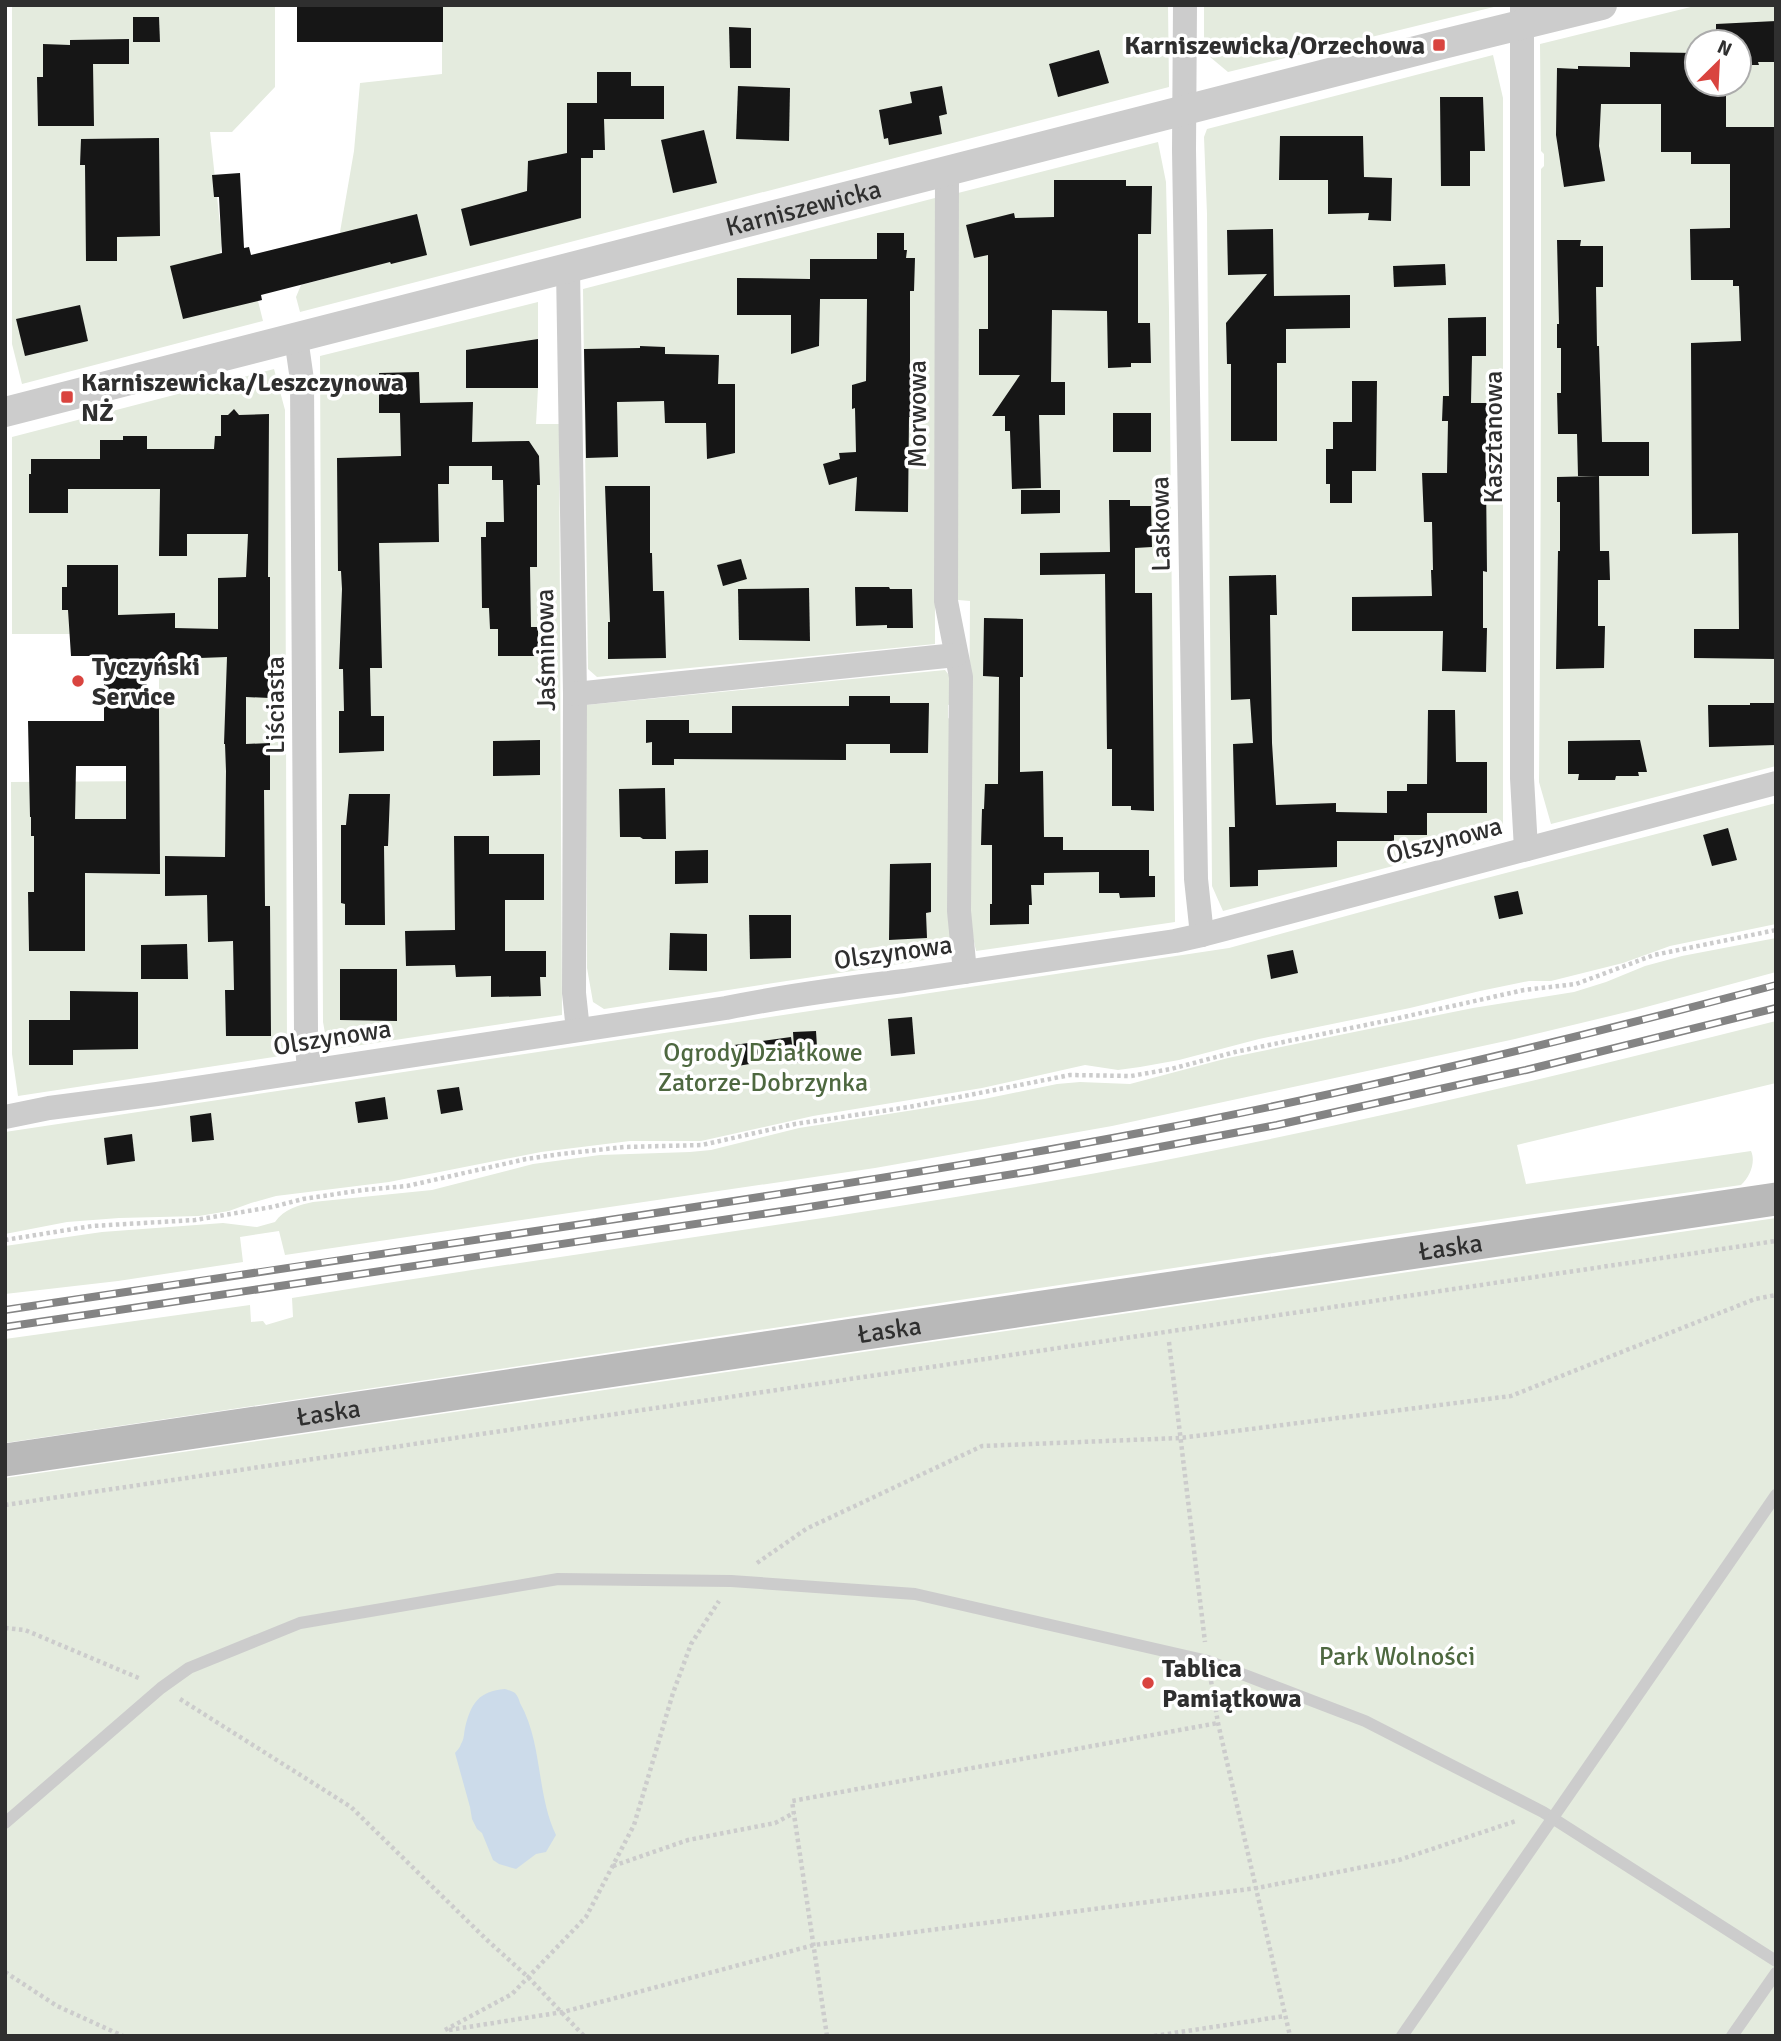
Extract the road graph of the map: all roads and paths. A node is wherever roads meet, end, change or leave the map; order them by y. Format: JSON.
{"nodes":[{"id":1,"x":1185,"y":5,"type":"edge"},
{"id":2,"x":1602,"y":5,"type":"edge"},
{"id":3,"x":1522,"y":15,"type":"edge"},
{"id":4,"x":1184,"y":111,"type":"junction"},
{"id":5,"x":947,"y":172,"type":"junction"},
{"id":6,"x":568,"y":269,"type":"junction"},
{"id":7,"x":296,"y":338,"type":"junction"},
{"id":8,"x":5,"y":412,"type":"edge"},
{"id":9,"x":956,"y":655,"type":"junction"},
{"id":10,"x":575,"y":694,"type":"junction"},
{"id":11,"x":1776,"y":783,"type":"edge"},
{"id":12,"x":1526,"y":849,"type":"junction"},
{"id":13,"x":1776,"y":930,"type":"edge"},
{"id":14,"x":1202,"y":935,"type":"junction"},
{"id":15,"x":965,"y":972,"type":"junction"},
{"id":16,"x":578,"y":1030,"type":"junction"},
{"id":17,"x":309,"y":1071,"type":"junction"},
{"id":18,"x":5,"y":1116,"type":"edge"},
{"id":19,"x":1776,"y":1199,"type":"edge"},
{"id":20,"x":5,"y":1240,"type":"edge"},
{"id":21,"x":1776,"y":1241,"type":"edge"},
{"id":22,"x":1776,"y":1294,"type":"edge"},
{"id":23,"x":1169,"y":1342,"type":"dead end"},
{"id":24,"x":1180,"y":1438,"type":"junction"},
{"id":25,"x":5,"y":1460,"type":"edge"},
{"id":26,"x":1776,"y":1495,"type":"edge"},
{"id":27,"x":5,"y":1505,"type":"edge"},
{"id":28,"x":731,"y":1581,"type":"junction"},
{"id":29,"x":5,"y":1628,"type":"edge"},
{"id":30,"x":1208,"y":1661,"type":"junction"},
{"id":31,"x":161,"y":1688,"type":"junction"},
{"id":32,"x":1218,"y":1723,"type":"junction"},
{"id":33,"x":794,"y":1813,"type":"junction"},
{"id":34,"x":1548,"y":1815,"type":"junction"},
{"id":35,"x":5,"y":1823,"type":"edge"},
{"id":36,"x":612,"y":1866,"type":"junction"},
{"id":37,"x":1257,"y":1888,"type":"junction"},
{"id":38,"x":814,"y":1945,"type":"junction"},
{"id":39,"x":1776,"y":1961,"type":"edge"},
{"id":40,"x":5,"y":1972,"type":"edge"},
{"id":41,"x":1776,"y":1973,"type":"edge"},
{"id":42,"x":528,"y":1977,"type":"junction"},
{"id":43,"x":563,"y":2012,"type":"junction"},
{"id":44,"x":1285,"y":2016,"type":"junction"},
{"id":45,"x":122,"y":2036,"type":"edge"},
{"id":46,"x":584,"y":2036,"type":"edge"},
{"id":47,"x":827,"y":2036,"type":"edge"},
{"id":48,"x":1154,"y":2036,"type":"edge"},
{"id":49,"x":1290,"y":2036,"type":"edge"},
{"id":50,"x":1402,"y":2036,"type":"edge"},
{"id":51,"x":1732,"y":2036,"type":"edge"}],
"edges":[{"from":1,"to":4,"type":"street","name":"Laskowa"},
{"from":2,"to":3,"type":"street","name":"Karniszewicka"},
{"from":3,"to":4,"type":"street","name":"Karniszewicka"},
{"from":3,"to":12,"type":"street","name":"Kasztanowa"},
{"from":4,"to":5,"type":"street","name":"Karniszewicka"},
{"from":4,"to":14,"type":"street","name":"Laskowa"},
{"from":5,"to":6,"type":"street","name":"Karniszewicka"},
{"from":5,"to":9,"type":"street","name":"Morwowa"},
{"from":6,"to":7,"type":"street","name":"Karniszewicka"},
{"from":6,"to":10,"type":"street","name":"Jaśminowa"},
{"from":7,"to":8,"type":"street","name":"Karniszewicka"},
{"from":7,"to":17,"type":"street","name":"Liściasta"},
{"from":9,"to":10,"type":"street"},
{"from":9,"to":15,"type":"street","name":"Morwowa"},
{"from":10,"to":16,"type":"street","name":"Jaśminowa"},
{"from":11,"to":12,"type":"street","name":"Olszynowa"},
{"from":12,"to":14,"type":"street","name":"Olszynowa"},
{"from":13,"to":20,"type":"path"},
{"from":14,"to":15,"type":"street","name":"Olszynowa"},
{"from":15,"to":16,"type":"street","name":"Olszynowa"},
{"from":16,"to":17,"type":"street","name":"Olszynowa"},
{"from":17,"to":18,"type":"street","name":"Olszynowa"},
{"from":19,"to":25,"type":"main road","name":"Łaska"},
{"from":21,"to":27,"type":"path"},
{"from":22,"to":24,"type":"path"},
{"from":23,"to":24,"type":"path"},
{"from":24,"to":28,"type":"path"},
{"from":24,"to":30,"type":"path"},
{"from":26,"to":34,"type":"lane"},
{"from":28,"to":30,"type":"lane"},
{"from":28,"to":31,"type":"lane"},
{"from":28,"to":36,"type":"path"},
{"from":29,"to":31,"type":"path"},
{"from":30,"to":32,"type":"path"},
{"from":30,"to":34,"type":"lane"},
{"from":31,"to":35,"type":"lane"},
{"from":31,"to":42,"type":"path"},
{"from":32,"to":33,"type":"path"},
{"from":32,"to":37,"type":"path"},
{"from":33,"to":36,"type":"path"},
{"from":33,"to":38,"type":"path"},
{"from":34,"to":37,"type":"path"},
{"from":34,"to":39,"type":"lane"},
{"from":34,"to":50,"type":"lane"},
{"from":36,"to":42,"type":"path"},
{"from":37,"to":38,"type":"path"},
{"from":37,"to":44,"type":"path"},
{"from":38,"to":43,"type":"path"},
{"from":38,"to":47,"type":"path"},
{"from":40,"to":45,"type":"path"},
{"from":41,"to":51,"type":"lane"},
{"from":42,"to":43,"type":"path"},
{"from":42,"to":43,"type":"path"},
{"from":43,"to":46,"type":"path"},
{"from":44,"to":48,"type":"path"},
{"from":44,"to":49,"type":"path"}]}
